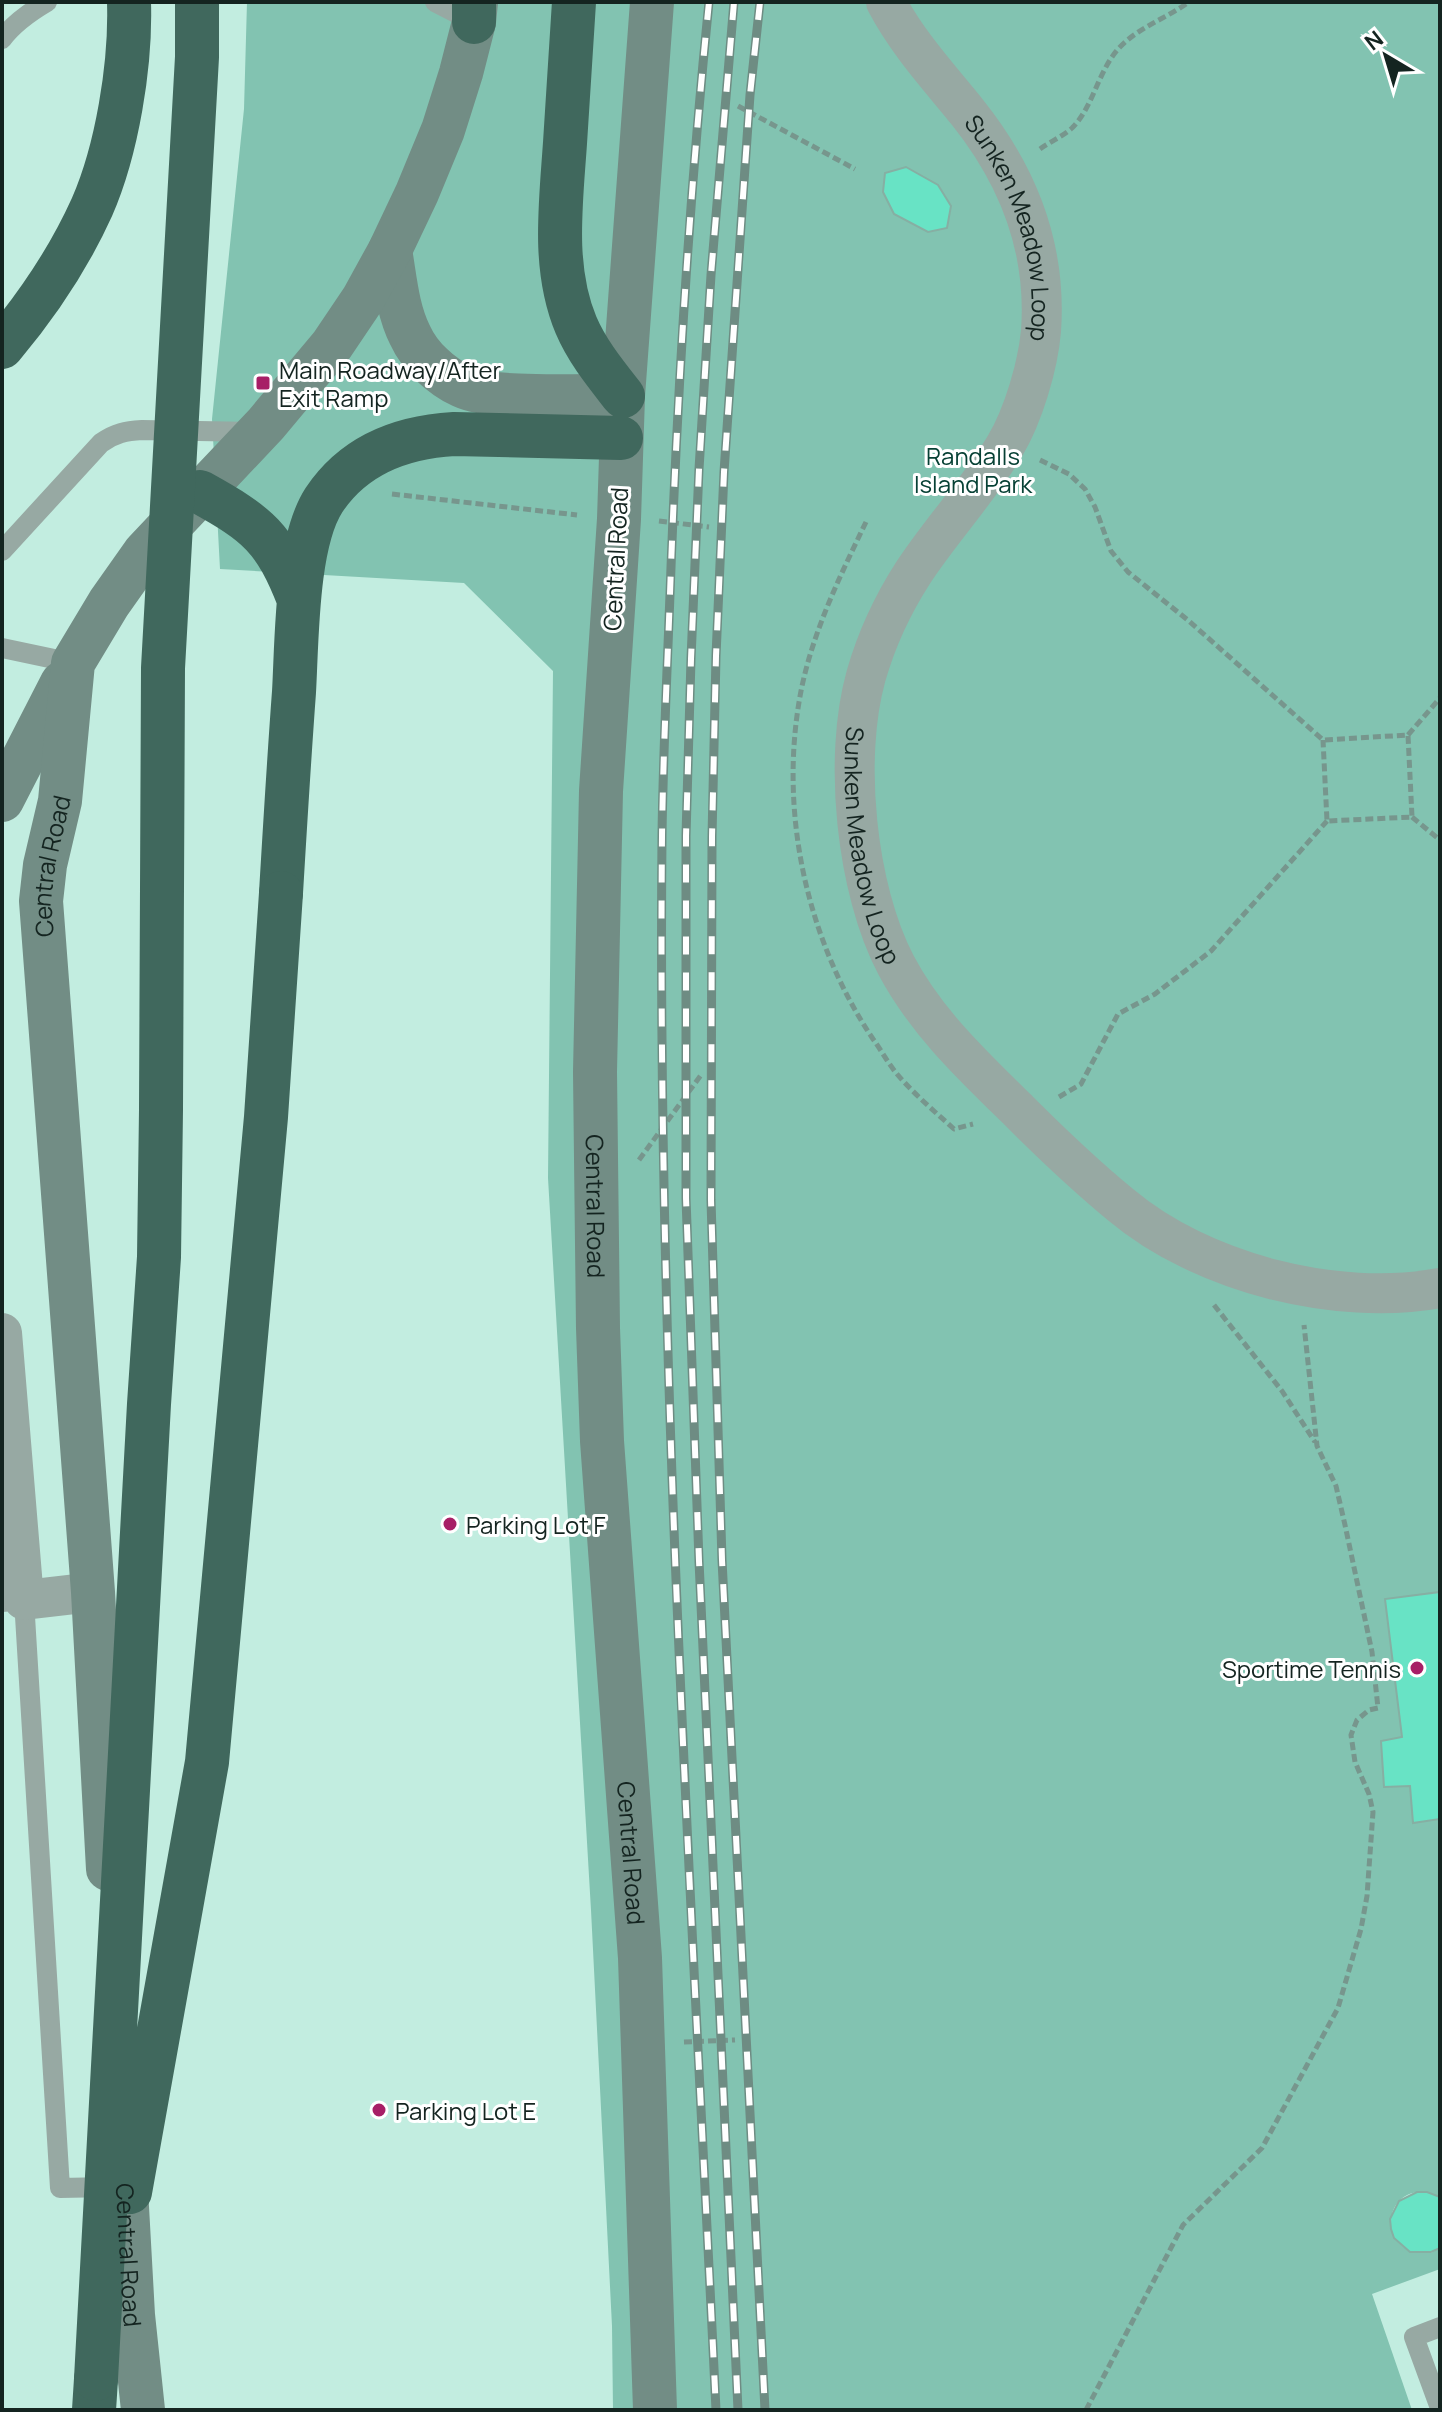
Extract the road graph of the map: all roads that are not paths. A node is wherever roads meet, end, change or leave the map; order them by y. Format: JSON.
{"nodes":[{"id":1,"x":47,"y":2,"type":"edge"},
{"id":2,"x":129,"y":2,"type":"edge"},
{"id":3,"x":197,"y":2,"type":"edge"},
{"id":4,"x":435,"y":2,"type":"edge"},
{"id":5,"x":574,"y":2,"type":"edge"},
{"id":6,"x":652,"y":2,"type":"edge"},
{"id":7,"x":886,"y":2,"type":"edge"},
{"id":8,"x":475,"y":9,"type":"edge"},
{"id":9,"x":2,"y":39,"type":"edge"},
{"id":10,"x":390,"y":250,"type":"junction"},
{"id":11,"x":2,"y":347,"type":"edge"},
{"id":12,"x":622,"y":417,"type":"junction"},
{"id":13,"x":259,"y":432,"type":"junction"},
{"id":14,"x":200,"y":492,"type":"junction"},
{"id":15,"x":2,"y":551,"type":"edge"},
{"id":16,"x":299,"y":600,"type":"junction"},
{"id":17,"x":2,"y":648,"type":"edge"},
{"id":18,"x":73,"y":663,"type":"junction"},
{"id":19,"x":2,"y":800,"type":"edge"},
{"id":20,"x":1440,"y":1288,"type":"edge"},
{"id":21,"x":2,"y":1333,"type":"edge"},
{"id":22,"x":93,"y":1592,"type":"junction"},
{"id":23,"x":13,"y":1601,"type":"edge"},
{"id":24,"x":126,"y":2187,"type":"junction"},
{"id":25,"x":1440,"y":2327,"type":"edge"},
{"id":26,"x":95,"y":2395,"type":"edge"},
{"id":27,"x":1440,"y":2408,"type":"edge"},
{"id":28,"x":143,"y":2410,"type":"edge"},
{"id":29,"x":655,"y":2410,"type":"edge"}],
"edges":[{"from":1,"to":9,"type":"lane"},
{"from":2,"to":11,"type":"highway"},
{"from":3,"to":26,"type":"highway","bridge":true},
{"from":4,"to":8,"type":"lane"},
{"from":5,"to":12,"type":"highway"},
{"from":6,"to":12,"type":"street","name":"Central Road"},
{"from":7,"to":20,"type":"street","name":"Sunken Meadow Loop"},
{"from":8,"to":10,"type":"street","name":"Central Road"},
{"from":10,"to":12,"type":"street"},
{"from":10,"to":13,"type":"street","name":"Central Road"},
{"from":12,"to":16,"type":"highway"},
{"from":12,"to":29,"type":"street","name":"Central Road"},
{"from":13,"to":14,"type":"street","name":"Central Road"},
{"from":13,"to":15,"type":"lane"},
{"from":14,"to":16,"type":"highway"},
{"from":14,"to":18,"type":"street","name":"Central Road"},
{"from":16,"to":26,"type":"highway","bridge":true},
{"from":17,"to":18,"type":"lane"},
{"from":18,"to":19,"type":"street","name":"Central Road"},
{"from":18,"to":22,"type":"street","name":"Central Road"},
{"from":21,"to":23,"type":"street"},
{"from":22,"to":23,"type":"street"},
{"from":22,"to":24,"type":"street","name":"Central Road"},
{"from":23,"to":24,"type":"lane"},
{"from":24,"to":28,"type":"street","name":"Central Road"},
{"from":25,"to":27,"type":"lane"}]}
